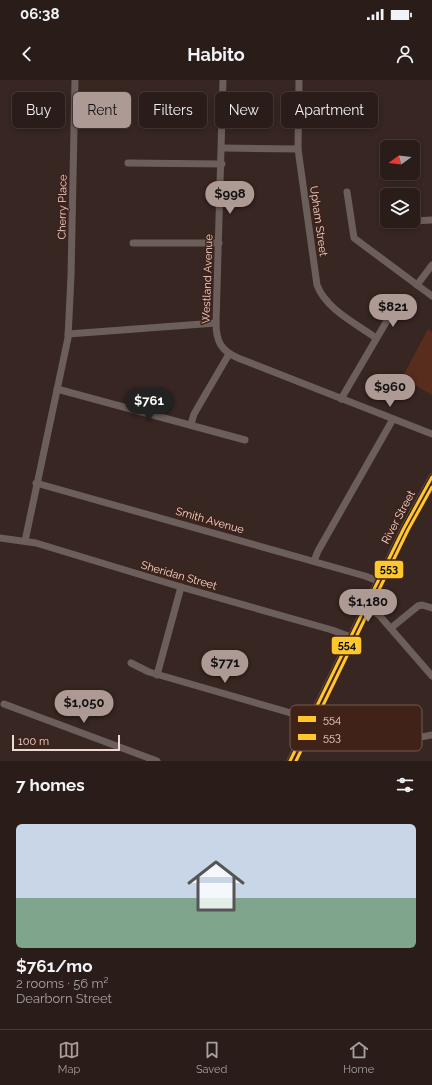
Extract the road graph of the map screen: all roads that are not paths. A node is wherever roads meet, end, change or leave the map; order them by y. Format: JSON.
{"nodes":[{"id":1,"x":75,"y":80,"type":"edge"},
{"id":2,"x":223,"y":80,"type":"edge"},
{"id":3,"x":299,"y":80,"type":"edge"},
{"id":4,"x":222,"y":148,"type":"junction"},
{"id":5,"x":298,"y":149,"type":"junction"},
{"id":6,"x":128,"y":163,"type":"dead end"},
{"id":7,"x":222,"y":164,"type":"junction"},
{"id":8,"x":347,"y":192,"type":"dead end"},
{"id":9,"x":432,"y":220,"type":"edge"},
{"id":10,"x":420,"y":221,"type":"edge"},
{"id":11,"x":133,"y":243,"type":"dead end"},
{"id":12,"x":219,"y":243,"type":"junction"},
{"id":13,"x":432,"y":265,"type":"edge"},
{"id":14,"x":417,"y":285,"type":"junction"},
{"id":15,"x":432,"y":296,"type":"edge"},
{"id":16,"x":395,"y":307,"type":"dead end"},
{"id":17,"x":216,"y":323,"type":"junction"},
{"id":18,"x":68,"y":334,"type":"junction"},
{"id":19,"x":376,"y":338,"type":"junction"},
{"id":20,"x":229,"y":354,"type":"junction"},
{"id":21,"x":57,"y":389,"type":"junction"},
{"id":22,"x":341,"y":399,"type":"junction"},
{"id":23,"x":393,"y":419,"type":"junction"},
{"id":24,"x":191,"y":424,"type":"junction"},
{"id":25,"x":432,"y":434,"type":"edge"},
{"id":26,"x":245,"y":440,"type":"dead end"},
{"id":27,"x":432,"y":477,"type":"edge"},
{"id":28,"x":36,"y":483,"type":"junction"},
{"id":29,"x":0,"y":538,"type":"edge"},
{"id":30,"x":25,"y":541,"type":"junction"},
{"id":31,"x":314,"y":561,"type":"junction"},
{"id":32,"x":378,"y":581,"type":"junction"},
{"id":33,"x":181,"y":587,"type":"junction"},
{"id":34,"x":366,"y":606,"type":"junction"},
{"id":35,"x":432,"y":608,"type":"edge"},
{"id":36,"x":391,"y":628,"type":"junction"},
{"id":37,"x":351,"y":637,"type":"junction"},
{"id":38,"x":131,"y":663,"type":"dead end"},
{"id":39,"x":157,"y":675,"type":"junction"},
{"id":40,"x":432,"y":676,"type":"edge"},
{"id":41,"x":4,"y":704,"type":"dead end"},
{"id":42,"x":318,"y":705,"type":"edge"},
{"id":43,"x":290,"y":713,"type":"edge"},
{"id":44,"x":432,"y":736,"type":"edge"},
{"id":45,"x":422,"y":737,"type":"edge"},
{"id":46,"x":295,"y":751,"type":"edge"},
{"id":47,"x":157,"y":761,"type":"edge"},
{"id":48,"x":290,"y":761,"type":"edge"}],
"edges":[{"from":1,"to":18,"type":"street","name":"Cherry Place"},
{"from":2,"to":4,"type":"street","name":"Westland Avenue"},
{"from":3,"to":5,"type":"street","name":"Upham Street"},
{"from":4,"to":5,"type":"street"},
{"from":4,"to":7,"type":"street","name":"Westland Avenue"},
{"from":5,"to":19,"type":"street","name":"Upham Street"},
{"from":6,"to":7,"type":"street"},
{"from":7,"to":12,"type":"street","name":"Westland Avenue"},
{"from":8,"to":14,"type":"street"},
{"from":9,"to":10,"type":"street"},
{"from":11,"to":12,"type":"street"},
{"from":12,"to":17,"type":"street","name":"Westland Avenue"},
{"from":13,"to":14,"type":"street"},
{"from":14,"to":15,"type":"street"},
{"from":16,"to":19,"type":"street"},
{"from":17,"to":18,"type":"street"},
{"from":17,"to":20,"type":"street","name":"Westland Avenue"},
{"from":18,"to":21,"type":"street","name":"Cherry Place"},
{"from":19,"to":22,"type":"street"},
{"from":20,"to":22,"type":"street"},
{"from":20,"to":24,"type":"street"},
{"from":21,"to":24,"type":"street"},
{"from":21,"to":28,"type":"street","name":"Cherry Place"},
{"from":22,"to":23,"type":"street"},
{"from":23,"to":25,"type":"street"},
{"from":23,"to":31,"type":"street"},
{"from":24,"to":26,"type":"street"},
{"from":27,"to":32,"type":"street","name":"River Street"},
{"from":28,"to":30,"type":"street","name":"Cherry Place"},
{"from":28,"to":31,"type":"street","name":"Smith Avenue"},
{"from":29,"to":30,"type":"street","name":"Sheridan Street"},
{"from":30,"to":33,"type":"street","name":"Sheridan Street"},
{"from":31,"to":32,"type":"street","name":"Smith Avenue"},
{"from":32,"to":34,"type":"street","name":"River Street"},
{"from":33,"to":37,"type":"street","name":"Sheridan Street"},
{"from":33,"to":39,"type":"street"},
{"from":34,"to":36,"type":"street"},
{"from":34,"to":37,"type":"street","name":"River Street"},
{"from":35,"to":36,"type":"street"},
{"from":36,"to":40,"type":"street"},
{"from":37,"to":42,"type":"street","name":"River Street"},
{"from":38,"to":39,"type":"street"},
{"from":39,"to":43,"type":"street"},
{"from":41,"to":47,"type":"street"},
{"from":44,"to":45,"type":"street"},
{"from":46,"to":48,"type":"street","name":"River Street"}]}
